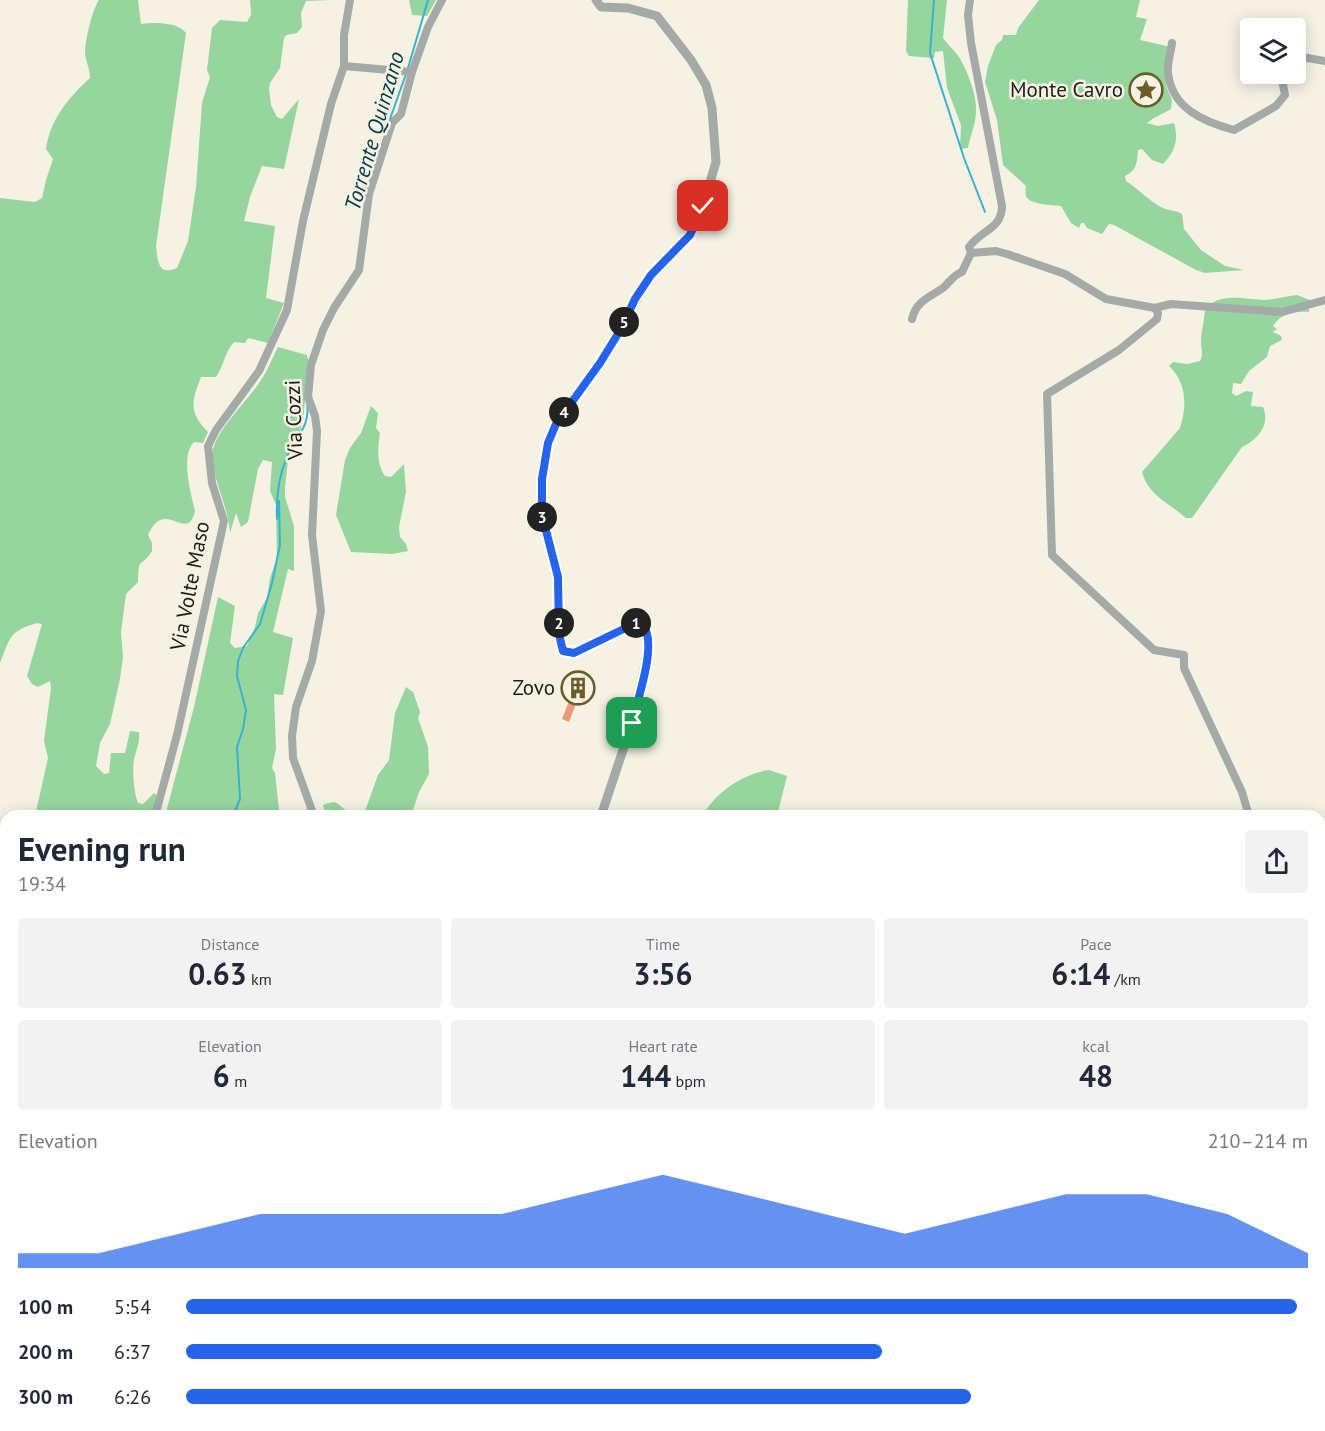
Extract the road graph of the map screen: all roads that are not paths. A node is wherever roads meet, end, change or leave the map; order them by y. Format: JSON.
{"nodes":[{"id":1,"x":350,"y":0,"type":"edge"},
{"id":2,"x":442,"y":0,"type":"edge"},
{"id":3,"x":596,"y":0,"type":"edge"},
{"id":4,"x":970,"y":0,"type":"edge"},
{"id":5,"x":1172,"y":43,"type":"dead end"},
{"id":6,"x":1306,"y":58,"type":"edge"},
{"id":7,"x":1325,"y":61,"type":"edge"},
{"id":8,"x":344,"y":66,"type":"junction"},
{"id":9,"x":412,"y":72,"type":"junction"},
{"id":10,"x":1283,"y":84,"type":"edge"},
{"id":11,"x":971,"y":253,"type":"junction"},
{"id":12,"x":1325,"y":300,"type":"edge"},
{"id":13,"x":1155,"y":308,"type":"junction"},
{"id":14,"x":912,"y":319,"type":"dead end"},
{"id":15,"x":157,"y":810,"type":"edge"},
{"id":16,"x":312,"y":810,"type":"edge"},
{"id":17,"x":603,"y":810,"type":"edge"},
{"id":18,"x":1247,"y":810,"type":"edge"}],
"edges":[{"from":1,"to":8,"type":"street"},
{"from":2,"to":9,"type":"street","name":"Via Cozzi"},
{"from":3,"to":17,"type":"street"},
{"from":4,"to":11,"type":"street"},
{"from":5,"to":10,"type":"street"},
{"from":6,"to":7,"type":"street"},
{"from":8,"to":9,"type":"street"},
{"from":8,"to":15,"type":"street","name":"Via Volte Maso"},
{"from":9,"to":16,"type":"street","name":"Via Cozzi"},
{"from":11,"to":13,"type":"street"},
{"from":11,"to":14,"type":"street"},
{"from":12,"to":13,"type":"street"},
{"from":13,"to":18,"type":"street"}]}
